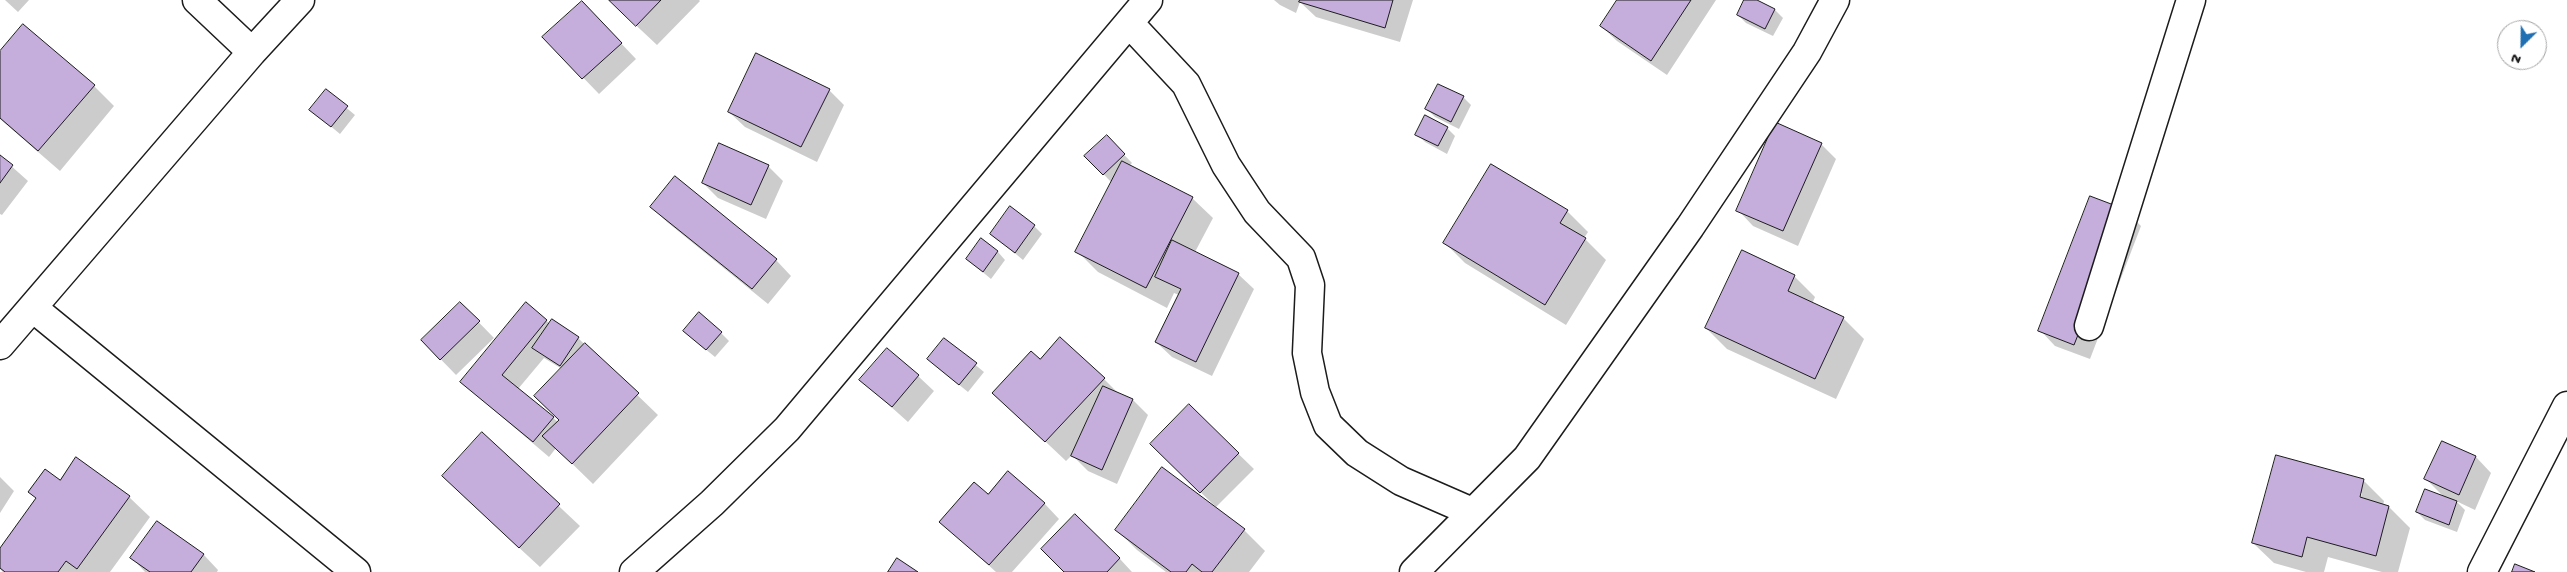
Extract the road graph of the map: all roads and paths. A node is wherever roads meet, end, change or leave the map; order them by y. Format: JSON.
{"nodes":[{"id":1,"x":197,"y":0,"type":"edge"},
{"id":2,"x":300,"y":0,"type":"edge"},
{"id":3,"x":1148,"y":0,"type":"edge"},
{"id":4,"x":1835,"y":0,"type":"edge"},
{"id":5,"x":2192,"y":0,"type":"edge"},
{"id":6,"x":1129,"y":23,"type":"junction"},
{"id":7,"x":252,"y":52,"type":"junction"},
{"id":8,"x":33,"y":308,"type":"junction"},
{"id":9,"x":2089,"y":326,"type":"dead end"},
{"id":10,"x":0,"y":345,"type":"edge"},
{"id":11,"x":2567,"y":406,"type":"edge"},
{"id":12,"x":1472,"y":512,"type":"junction"},
{"id":13,"x":356,"y":572,"type":"edge"},
{"id":14,"x":634,"y":572,"type":"edge"},
{"id":15,"x":1414,"y":572,"type":"edge"},
{"id":16,"x":2482,"y":572,"type":"edge"}],
"edges":[{"from":1,"to":7,"type":"street"},
{"from":2,"to":7,"type":"street"},
{"from":3,"to":6,"type":"street"},
{"from":4,"to":12,"type":"street"},
{"from":5,"to":9,"type":"street"},
{"from":6,"to":12,"type":"street"},
{"from":6,"to":14,"type":"street"},
{"from":7,"to":8,"type":"street"},
{"from":8,"to":10,"type":"street"},
{"from":8,"to":13,"type":"street"},
{"from":11,"to":16,"type":"street"},
{"from":12,"to":15,"type":"street"}]}
